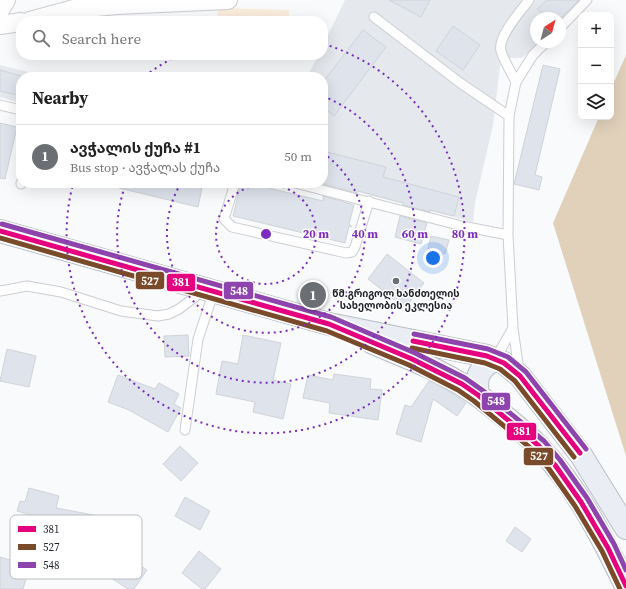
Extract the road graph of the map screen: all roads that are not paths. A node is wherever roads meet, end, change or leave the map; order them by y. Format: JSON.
{"nodes":[{"id":1,"x":6,"y":0,"type":"edge"},
{"id":2,"x":227,"y":0,"type":"edge"},
{"id":3,"x":529,"y":0,"type":"edge"},
{"id":4,"x":587,"y":0,"type":"edge"},
{"id":5,"x":74,"y":4,"type":"edge"},
{"id":6,"x":0,"y":10,"type":"edge"},
{"id":7,"x":43,"y":16,"type":"edge"},
{"id":8,"x":374,"y":17,"type":"dead end"},
{"id":9,"x":566,"y":22,"type":"edge"},
{"id":10,"x":16,"y":23,"type":"edge"},
{"id":11,"x":0,"y":25,"type":"edge"},
{"id":12,"x":540,"y":48,"type":"edge"},
{"id":13,"x":516,"y":82,"type":"junction"},
{"id":14,"x":0,"y":105,"type":"edge"},
{"id":15,"x":16,"y":109,"type":"edge"},
{"id":16,"x":509,"y":116,"type":"junction"},
{"id":17,"x":233,"y":188,"type":"edge"},
{"id":18,"x":316,"y":188,"type":"edge"},
{"id":19,"x":369,"y":201,"type":"junction"},
{"id":20,"x":0,"y":231,"type":"edge"},
{"id":21,"x":508,"y":235,"type":"junction"},
{"id":22,"x":208,"y":289,"type":"junction"},
{"id":23,"x":0,"y":291,"type":"edge"},
{"id":24,"x":329,"y":324,"type":"junction"},
{"id":25,"x":513,"y":328,"type":"junction"},
{"id":26,"x":495,"y":359,"type":"junction"},
{"id":27,"x":520,"y":376,"type":"junction"},
{"id":28,"x":478,"y":395,"type":"junction"},
{"id":29,"x":185,"y":430,"type":"dead end"},
{"id":30,"x":626,"y":528,"type":"edge"},
{"id":31,"x":626,"y":586,"type":"edge"}],
"edges":[{"from":1,"to":6,"type":"street"},
{"from":2,"to":5,"type":"street"},
{"from":3,"to":13,"type":"lane"},
{"from":4,"to":9,"type":"lane"},
{"from":5,"to":7,"type":"street"},
{"from":8,"to":16,"type":"lane"},
{"from":10,"to":11,"type":"street"},
{"from":12,"to":13,"type":"lane"},
{"from":13,"to":16,"type":"lane"},
{"from":14,"to":15,"type":"lane"},
{"from":16,"to":21,"type":"lane"},
{"from":17,"to":19,"type":"lane"},
{"from":18,"to":19,"type":"lane"},
{"from":19,"to":21,"type":"lane"},
{"from":20,"to":22,"type":"highway"},
{"from":21,"to":25,"type":"lane"},
{"from":22,"to":23,"type":"lane"},
{"from":22,"to":24,"type":"highway"},
{"from":22,"to":29,"type":"lane"},
{"from":24,"to":26,"type":"highway"},
{"from":24,"to":28,"type":"highway"},
{"from":25,"to":26,"type":"lane"},
{"from":25,"to":27,"type":"lane"},
{"from":26,"to":27,"type":"highway"},
{"from":26,"to":28,"type":"highway"},
{"from":27,"to":30,"type":"highway"},
{"from":28,"to":31,"type":"highway"}]}
